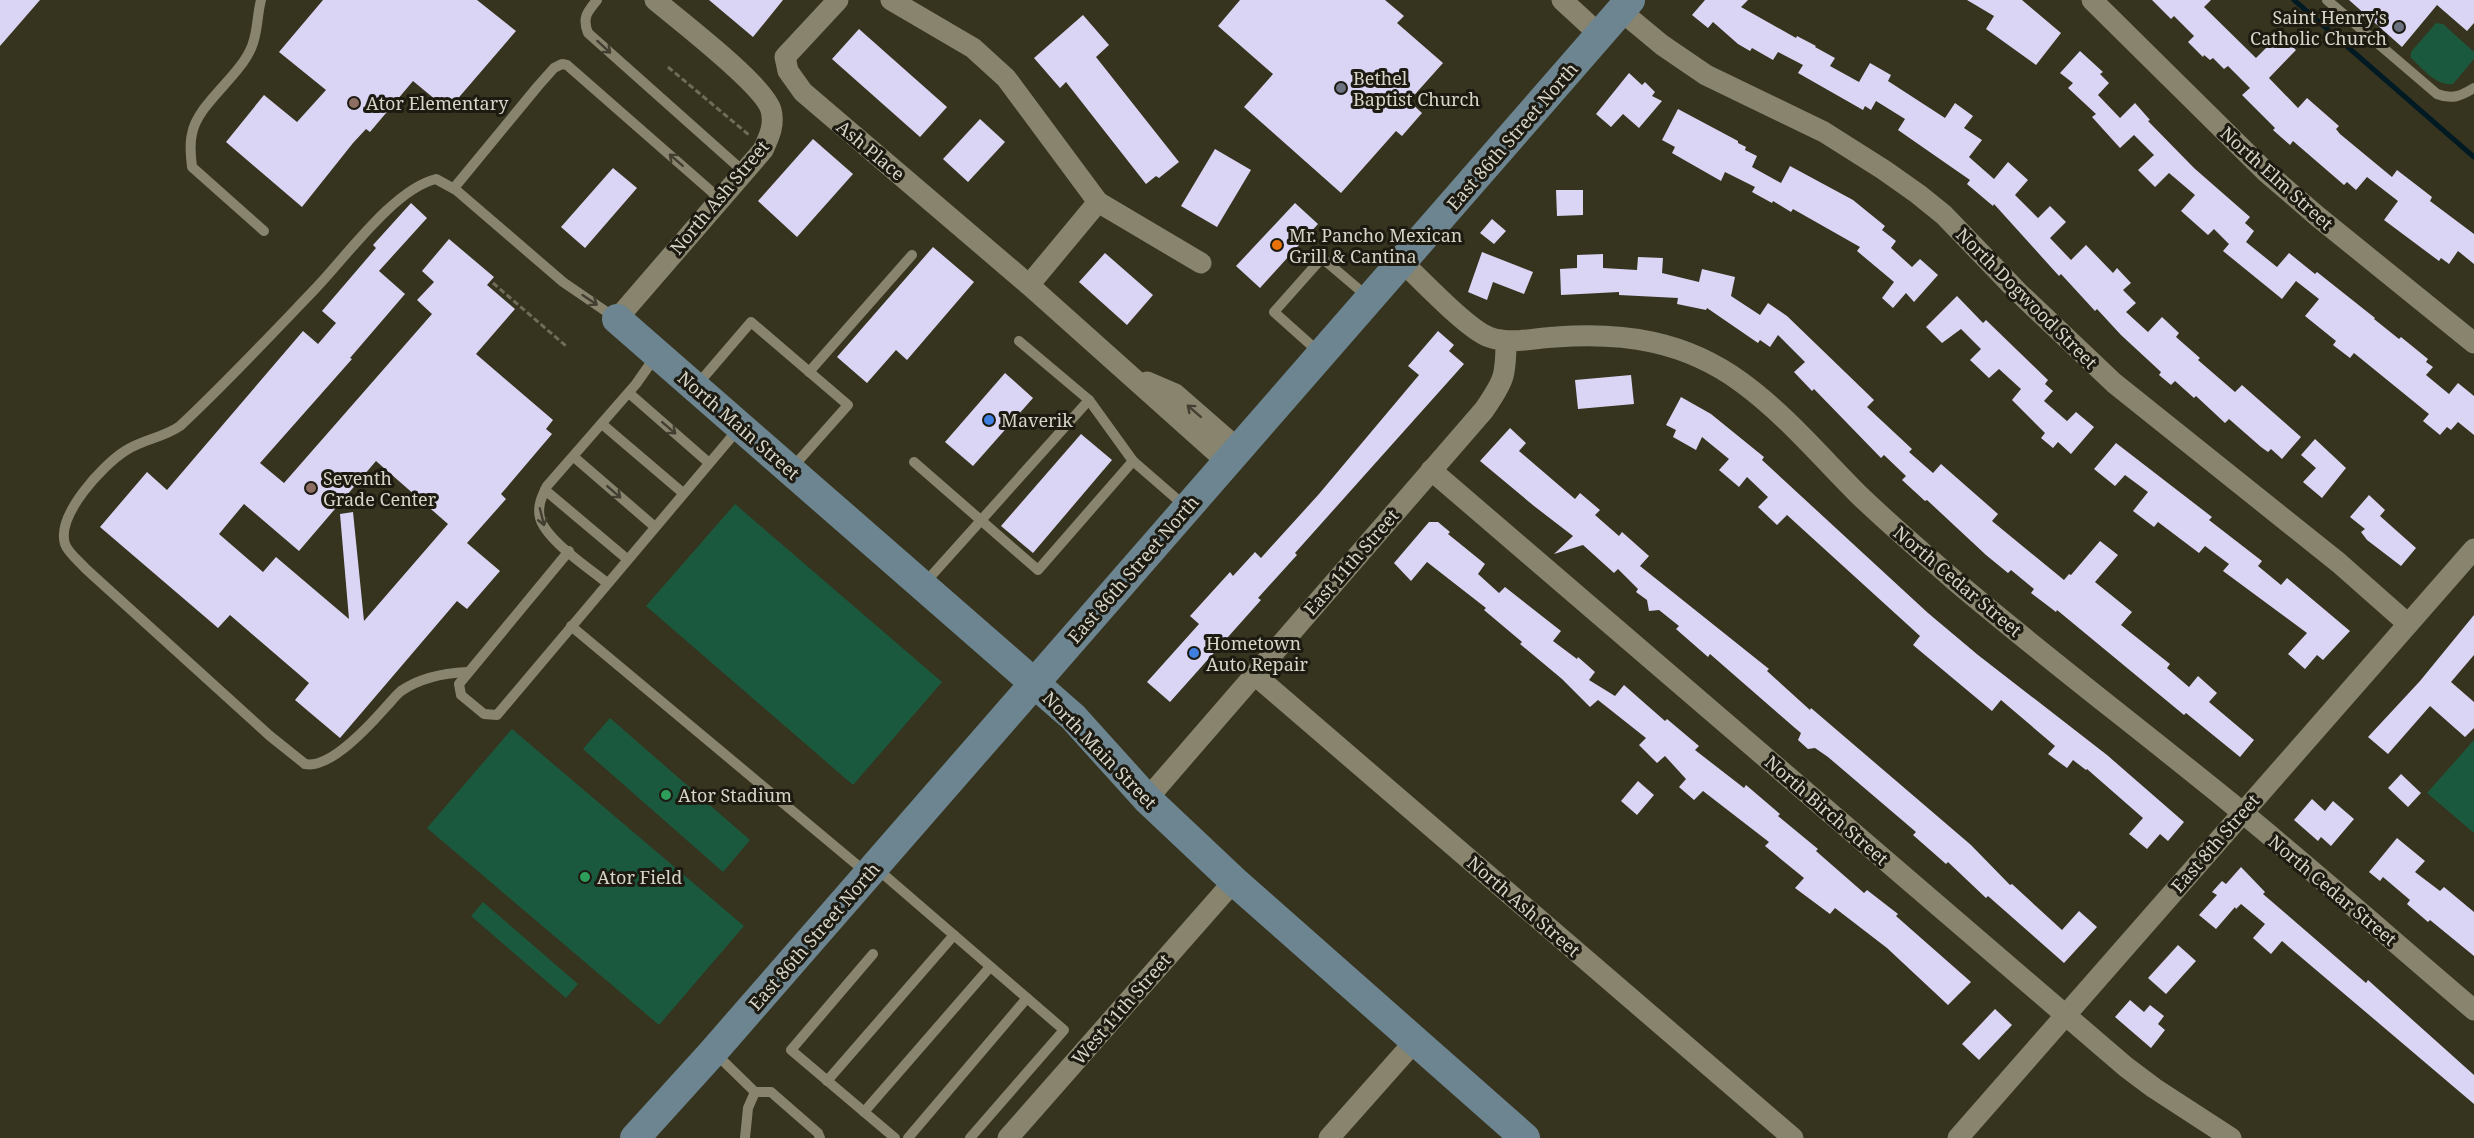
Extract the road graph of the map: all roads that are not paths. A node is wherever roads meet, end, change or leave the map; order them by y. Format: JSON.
{"nodes":[{"id":1,"x":261,"y":0,"type":"edge"},
{"id":2,"x":597,"y":0,"type":"edge"},
{"id":3,"x":655,"y":0,"type":"edge"},
{"id":4,"x":838,"y":0,"type":"edge"},
{"id":5,"x":891,"y":0,"type":"edge"},
{"id":6,"x":1562,"y":0,"type":"edge"},
{"id":7,"x":2092,"y":0,"type":"edge"},
{"id":8,"x":2327,"y":0,"type":"edge"},
{"id":9,"x":1626,"y":5,"type":"edge"},
{"id":10,"x":1600,"y":35,"type":"junction"},
{"id":11,"x":2474,"y":88,"type":"edge"},
{"id":12,"x":744,"y":172,"type":"junction"},
{"id":13,"x":454,"y":188,"type":"junction"},
{"id":14,"x":720,"y":199,"type":"junction"},
{"id":15,"x":1098,"y":202,"type":"junction"},
{"id":16,"x":264,"y":231,"type":"dead end"},
{"id":17,"x":912,"y":255,"type":"dead end"},
{"id":18,"x":1402,"y":262,"type":"junction"},
{"id":19,"x":1201,"y":263,"type":"dead end"},
{"id":20,"x":1029,"y":285,"type":"junction"},
{"id":21,"x":1370,"y":299,"type":"junction"},
{"id":22,"x":617,"y":319,"type":"junction"},
{"id":23,"x":1019,"y":341,"type":"dead end"},
{"id":24,"x":1506,"y":341,"type":"junction"},
{"id":25,"x":2474,"y":343,"type":"edge"},
{"id":26,"x":657,"y":354,"type":"junction"},
{"id":27,"x":1321,"y":354,"type":"junction"},
{"id":28,"x":809,"y":372,"type":"junction"},
{"id":29,"x":695,"y":387,"type":"junction"},
{"id":30,"x":628,"y":393,"type":"junction"},
{"id":31,"x":1089,"y":400,"type":"junction"},
{"id":32,"x":602,"y":424,"type":"junction"},
{"id":33,"x":740,"y":427,"type":"junction"},
{"id":34,"x":1233,"y":455,"type":"junction"},
{"id":35,"x":574,"y":457,"type":"junction"},
{"id":36,"x":1133,"y":461,"type":"junction"},
{"id":37,"x":914,"y":462,"type":"dead end"},
{"id":38,"x":709,"y":463,"type":"junction"},
{"id":39,"x":790,"y":470,"type":"junction"},
{"id":40,"x":1431,"y":470,"type":"junction"},
{"id":41,"x":545,"y":490,"type":"junction"},
{"id":42,"x":683,"y":493,"type":"junction"},
{"id":43,"x":1187,"y":508,"type":"junction"},
{"id":44,"x":981,"y":520,"type":"junction"},
{"id":45,"x":655,"y":527,"type":"junction"},
{"id":46,"x":2474,"y":549,"type":"edge"},
{"id":47,"x":569,"y":551,"type":"junction"},
{"id":48,"x":627,"y":559,"type":"junction"},
{"id":49,"x":607,"y":583,"type":"junction"},
{"id":50,"x":923,"y":585,"type":"junction"},
{"id":51,"x":2408,"y":624,"type":"junction"},
{"id":52,"x":571,"y":626,"type":"junction"},
{"id":53,"x":466,"y":672,"type":"junction"},
{"id":54,"x":1255,"y":675,"type":"junction"},
{"id":55,"x":1034,"y":683,"type":"junction"},
{"id":56,"x":1147,"y":799,"type":"junction"},
{"id":57,"x":2241,"y":812,"type":"junction"},
{"id":58,"x":871,"y":870,"type":"junction"},
{"id":59,"x":1234,"y":880,"type":"junction"},
{"id":60,"x":954,"y":935,"type":"junction"},
{"id":61,"x":873,"y":954,"type":"dead end"},
{"id":62,"x":990,"y":967,"type":"junction"},
{"id":63,"x":1027,"y":998,"type":"junction"},
{"id":64,"x":2474,"y":1010,"type":"edge"},
{"id":65,"x":2065,"y":1014,"type":"junction"},
{"id":66,"x":1415,"y":1041,"type":"junction"},
{"id":67,"x":713,"y":1052,"type":"junction"},
{"id":68,"x":828,"y":1081,"type":"junction"},
{"id":69,"x":755,"y":1092,"type":"junction"},
{"id":70,"x":864,"y":1112,"type":"junction"},
{"id":71,"x":635,"y":1138,"type":"edge"},
{"id":72,"x":745,"y":1138,"type":"edge"},
{"id":73,"x":820,"y":1138,"type":"edge"},
{"id":74,"x":895,"y":1138,"type":"edge"},
{"id":75,"x":908,"y":1138,"type":"edge"},
{"id":76,"x":970,"y":1138,"type":"edge"},
{"id":77,"x":1008,"y":1138,"type":"edge"},
{"id":78,"x":1329,"y":1138,"type":"edge"},
{"id":79,"x":1525,"y":1138,"type":"edge"},
{"id":80,"x":1793,"y":1138,"type":"edge"},
{"id":81,"x":1958,"y":1138,"type":"edge"},
{"id":82,"x":2231,"y":1138,"type":"edge"}],
"edges":[{"from":1,"to":16,"type":"lane"},
{"from":2,"to":12,"type":"lane","one_way":true},
{"from":3,"to":12,"type":"street","name":"North Ash Street"},
{"from":4,"to":20,"type":"street","name":"Ash Place"},
{"from":5,"to":15,"type":"street"},
{"from":6,"to":10,"type":"street"},
{"from":7,"to":25,"type":"street","name":"North Elm Street"},
{"from":8,"to":11,"type":"lane"},
{"from":9,"to":10,"type":"main road","name":"East 86th Street North"},
{"from":9,"to":51,"type":"street","name":"North Dogwood Street"},
{"from":10,"to":18,"type":"main road","name":"East 86th Street North"},
{"from":12,"to":14,"type":"street","name":"North Ash Street"},
{"from":14,"to":13,"type":"lane","one_way":true},
{"from":13,"to":22,"type":"lane","one_way":true},
{"from":13,"to":53,"type":"lane"},
{"from":14,"to":22,"type":"street","name":"North Ash Street"},
{"from":15,"to":19,"type":"street"},
{"from":15,"to":20,"type":"street"},
{"from":17,"to":28,"type":"lane"},
{"from":18,"to":21,"type":"main road","name":"East 86th Street North"},
{"from":18,"to":24,"type":"street","name":"North Cedar Street"},
{"from":20,"to":34,"type":"street","name":"Ash Place"},
{"from":21,"to":27,"type":"main road","name":"East 86th Street North"},
{"from":21,"to":27,"type":"lane"},
{"from":22,"to":26,"type":"main road","name":"North Main Street"},
{"from":23,"to":31,"type":"lane"},
{"from":24,"to":40,"type":"street","name":"East 11th Street"},
{"from":24,"to":57,"type":"street","name":"North Cedar Street"},
{"from":26,"to":29,"type":"main road","name":"North Main Street"},
{"from":26,"to":30,"type":"lane"},
{"from":27,"to":34,"type":"main road","name":"East 86th Street North"},
{"from":28,"to":29,"type":"lane"},
{"from":28,"to":39,"type":"lane"},
{"from":29,"to":33,"type":"main road","name":"North Main Street"},
{"from":30,"to":32,"type":"lane"},
{"from":30,"to":38,"type":"lane","one_way":true},
{"from":31,"to":36,"type":"lane"},
{"from":31,"to":44,"type":"lane"},
{"from":32,"to":35,"type":"lane"},
{"from":32,"to":42,"type":"lane"},
{"from":33,"to":38,"type":"lane"},
{"from":33,"to":39,"type":"main road","name":"North Main Street"},
{"from":34,"to":43,"type":"main road","name":"East 86th Street North"},
{"from":35,"to":41,"type":"lane"},
{"from":35,"to":45,"type":"lane","one_way":true},
{"from":36,"to":43,"type":"lane"},
{"from":36,"to":44,"type":"lane"},
{"from":37,"to":44,"type":"lane"},
{"from":38,"to":42,"type":"lane"},
{"from":39,"to":50,"type":"main road","name":"North Main Street"},
{"from":40,"to":54,"type":"street","name":"East 11th Street"},
{"from":40,"to":65,"type":"street","name":"North Birch Street"},
{"from":41,"to":47,"type":"lane","one_way":true},
{"from":41,"to":48,"type":"lane"},
{"from":42,"to":45,"type":"lane"},
{"from":43,"to":55,"type":"main road","name":"East 86th Street North"},
{"from":44,"to":50,"type":"lane"},
{"from":45,"to":48,"type":"lane"},
{"from":46,"to":51,"type":"street","name":"East 8th Street"},
{"from":47,"to":49,"type":"lane"},
{"from":47,"to":53,"type":"lane"},
{"from":48,"to":49,"type":"lane"},
{"from":49,"to":52,"type":"lane"},
{"from":50,"to":55,"type":"main road","name":"North Main Street"},
{"from":51,"to":57,"type":"street","name":"East 8th Street"},
{"from":52,"to":53,"type":"lane"},
{"from":52,"to":58,"type":"lane"},
{"from":54,"to":56,"type":"street","name":"East 11th Street"},
{"from":54,"to":80,"type":"street","name":"North Ash Street"},
{"from":55,"to":56,"type":"main road","name":"North Main Street"},
{"from":55,"to":58,"type":"main road","name":"East 86th Street North"},
{"from":56,"to":59,"type":"main road","name":"North Main Street"},
{"from":57,"to":64,"type":"street","name":"North Cedar Street"},
{"from":57,"to":65,"type":"street","name":"East 8th Street"},
{"from":58,"to":60,"type":"lane"},
{"from":58,"to":67,"type":"main road","name":"East 86th Street North"},
{"from":59,"to":66,"type":"main road","name":"North Main Street"},
{"from":59,"to":77,"type":"street","name":"West 11th Street"},
{"from":60,"to":62,"type":"lane"},
{"from":60,"to":68,"type":"lane"},
{"from":61,"to":68,"type":"lane"},
{"from":62,"to":63,"type":"lane"},
{"from":62,"to":70,"type":"lane"},
{"from":63,"to":75,"type":"lane"},
{"from":63,"to":76,"type":"lane"},
{"from":65,"to":81,"type":"street","name":"East 8th Street"},
{"from":65,"to":82,"type":"street","name":"North Birch Street"},
{"from":66,"to":78,"type":"street"},
{"from":66,"to":79,"type":"main road","name":"North Main Street"},
{"from":67,"to":69,"type":"lane"},
{"from":67,"to":71,"type":"main road","name":"East 86th Street North"},
{"from":68,"to":70,"type":"lane"},
{"from":69,"to":72,"type":"lane"},
{"from":69,"to":73,"type":"lane"},
{"from":70,"to":74,"type":"lane"}]}
